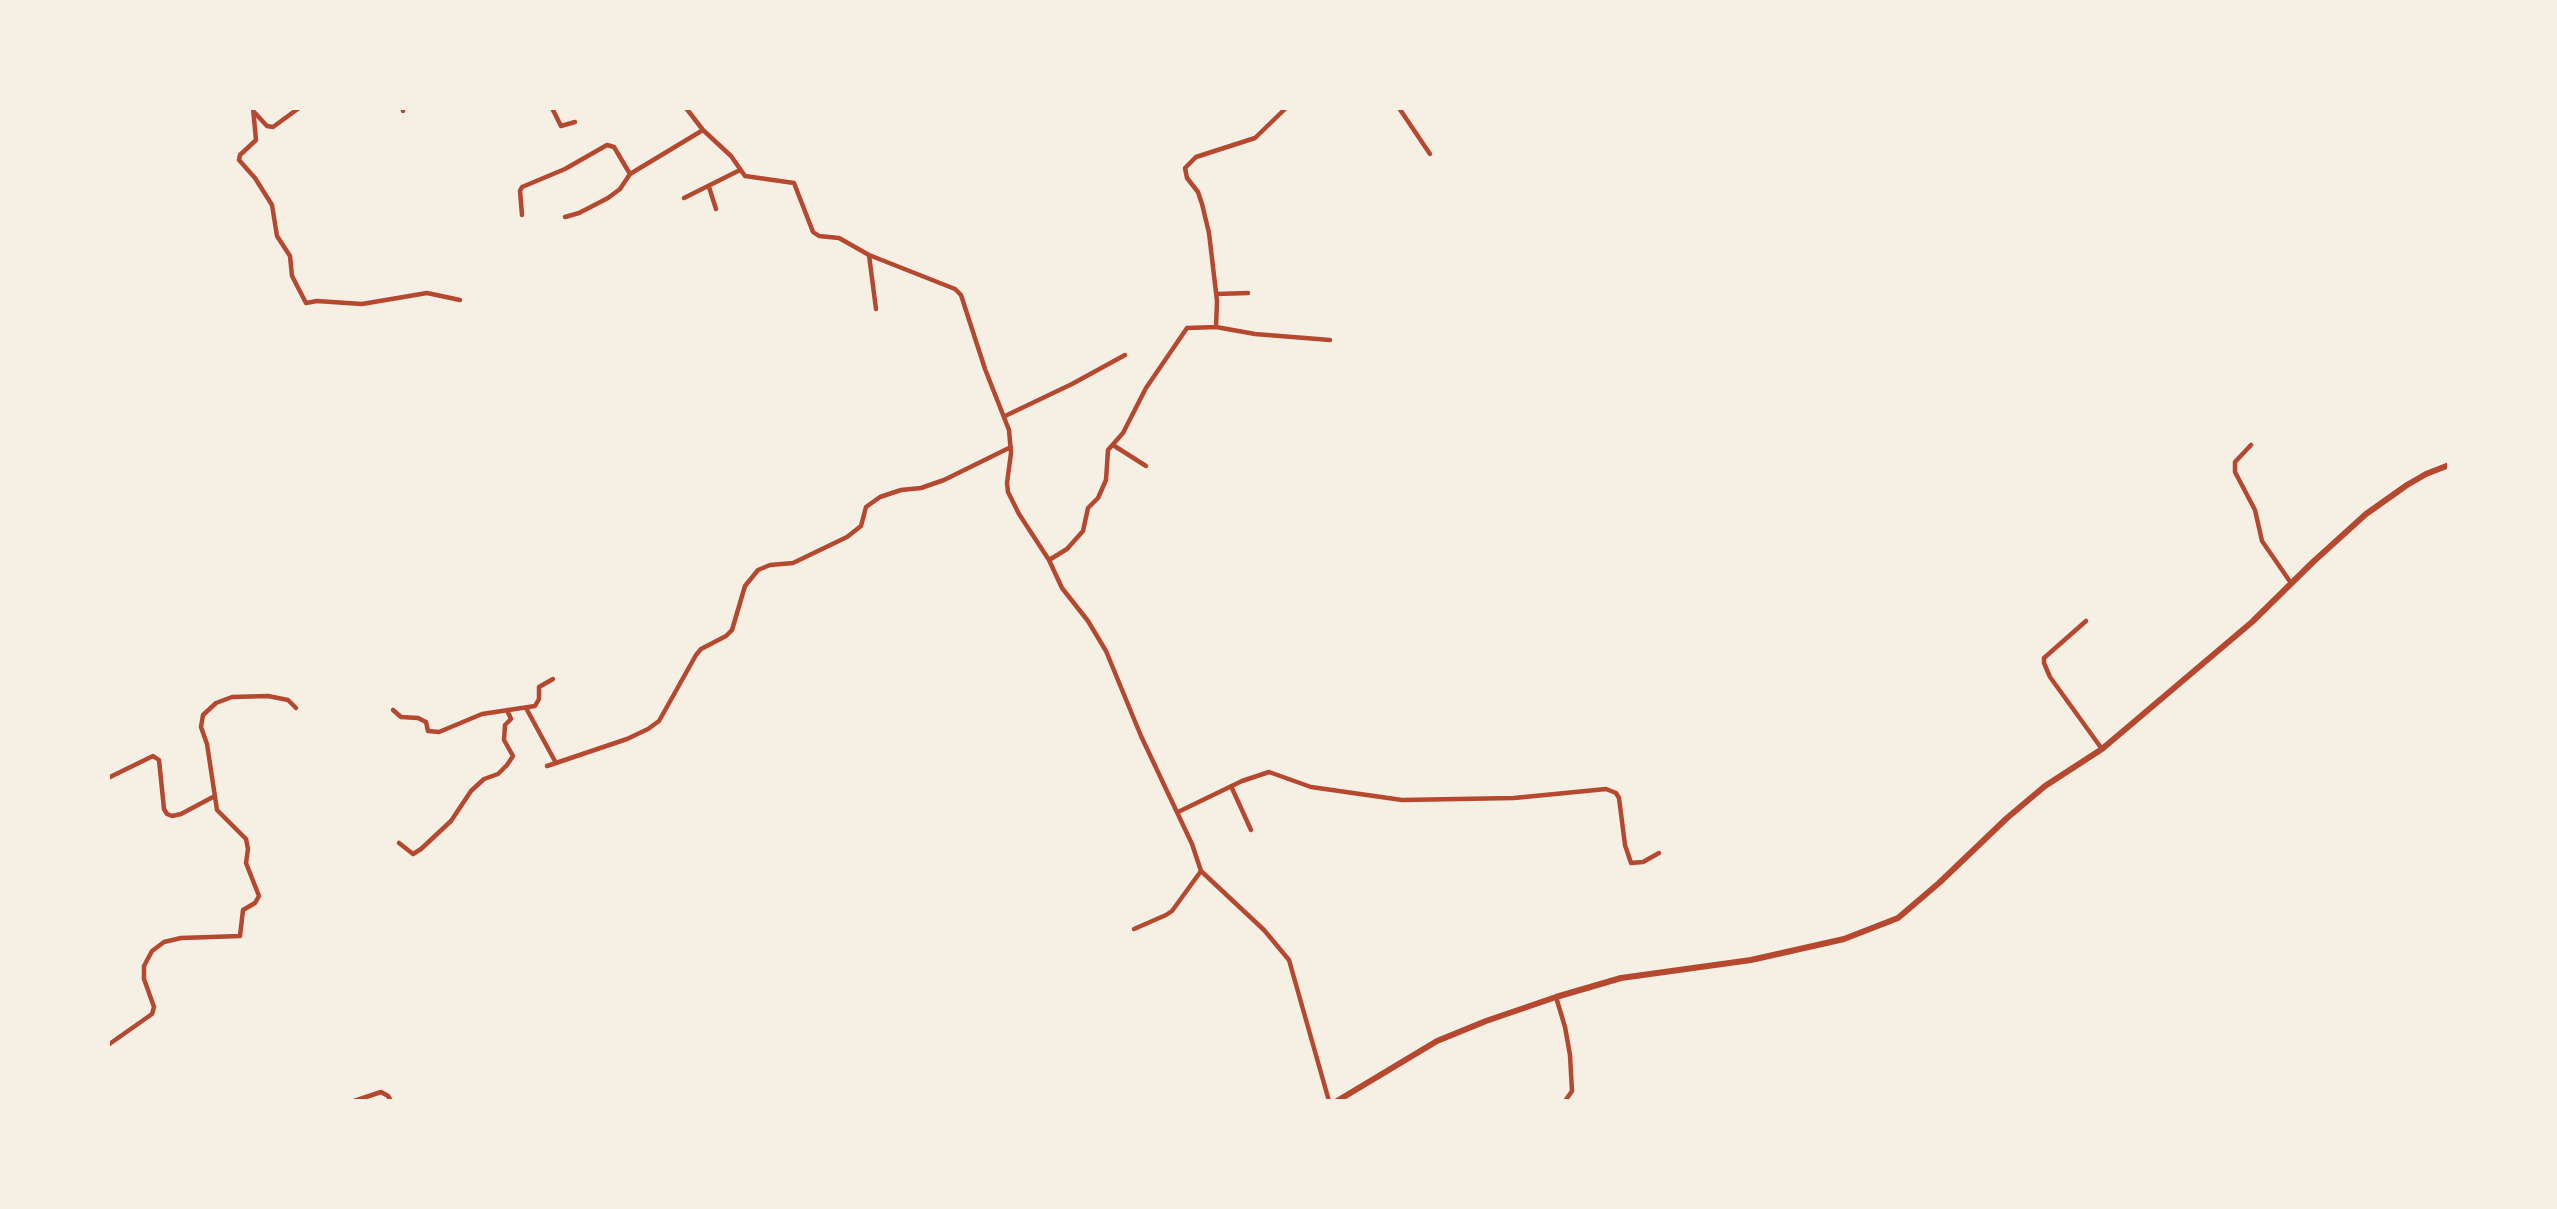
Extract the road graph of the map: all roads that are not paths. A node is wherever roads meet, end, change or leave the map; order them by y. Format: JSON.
{"nodes":[{"id":1,"x":299,"y":108,"type":"edge"},
{"id":2,"x":552,"y":108,"type":"edge"},
{"id":3,"x":686,"y":108,"type":"edge"},
{"id":4,"x":1286,"y":108,"type":"edge"},
{"id":5,"x":1398,"y":108,"type":"edge"},
{"id":6,"x":254,"y":111,"type":"edge"},
{"id":7,"x":575,"y":122,"type":"dead end"},
{"id":8,"x":703,"y":130,"type":"junction"},
{"id":9,"x":1430,"y":154,"type":"dead end"},
{"id":10,"x":740,"y":170,"type":"junction"},
{"id":11,"x":630,"y":174,"type":"junction"},
{"id":12,"x":709,"y":187,"type":"junction"},
{"id":13,"x":684,"y":198,"type":"dead end"},
{"id":14,"x":716,"y":209,"type":"dead end"},
{"id":15,"x":522,"y":215,"type":"dead end"},
{"id":16,"x":565,"y":216,"type":"dead end"},
{"id":17,"x":869,"y":255,"type":"junction"},
{"id":18,"x":1248,"y":292,"type":"dead end"},
{"id":19,"x":1216,"y":294,"type":"junction"},
{"id":20,"x":460,"y":300,"type":"dead end"},
{"id":21,"x":876,"y":309,"type":"dead end"},
{"id":22,"x":1216,"y":327,"type":"junction"},
{"id":23,"x":1330,"y":340,"type":"dead end"},
{"id":24,"x":1125,"y":355,"type":"dead end"},
{"id":25,"x":1005,"y":416,"type":"junction"},
{"id":26,"x":1113,"y":445,"type":"junction"},
{"id":27,"x":2251,"y":445,"type":"dead end"},
{"id":28,"x":1011,"y":447,"type":"junction"},
{"id":29,"x":2449,"y":465,"type":"edge"},
{"id":30,"x":1146,"y":466,"type":"dead end"},
{"id":31,"x":1049,"y":560,"type":"junction"},
{"id":32,"x":2291,"y":583,"type":"junction"},
{"id":33,"x":2086,"y":621,"type":"dead end"},
{"id":34,"x":553,"y":679,"type":"dead end"},
{"id":35,"x":296,"y":708,"type":"dead end"},
{"id":36,"x":526,"y":708,"type":"junction"},
{"id":37,"x":393,"y":710,"type":"dead end"},
{"id":38,"x":507,"y":710,"type":"junction"},
{"id":39,"x":2102,"y":749,"type":"junction"},
{"id":40,"x":556,"y":763,"type":"junction"},
{"id":41,"x":547,"y":765,"type":"dead end"},
{"id":42,"x":108,"y":778,"type":"edge"},
{"id":43,"x":1231,"y":786,"type":"junction"},
{"id":44,"x":213,"y":797,"type":"junction"},
{"id":45,"x":1178,"y":812,"type":"junction"},
{"id":46,"x":1251,"y":830,"type":"dead end"},
{"id":47,"x":399,"y":843,"type":"dead end"},
{"id":48,"x":1659,"y":853,"type":"dead end"},
{"id":49,"x":1201,"y":871,"type":"junction"},
{"id":50,"x":1134,"y":929,"type":"dead end"},
{"id":51,"x":1556,"y":997,"type":"junction"},
{"id":52,"x":108,"y":1045,"type":"edge"},
{"id":53,"x":354,"y":1101,"type":"edge"},
{"id":54,"x":391,"y":1101,"type":"edge"},
{"id":55,"x":1329,"y":1101,"type":"edge"},
{"id":56,"x":1337,"y":1101,"type":"edge"},
{"id":57,"x":1565,"y":1101,"type":"edge"}],
"edges":[{"from":1,"to":6,"type":"street"},
{"from":2,"to":7,"type":"street"},
{"from":3,"to":8,"type":"street"},
{"from":4,"to":19,"type":"street"},
{"from":5,"to":9,"type":"street"},
{"from":6,"to":20,"type":"street"},
{"from":8,"to":10,"type":"street"},
{"from":8,"to":11,"type":"street"},
{"from":10,"to":12,"type":"street"},
{"from":10,"to":17,"type":"street"},
{"from":11,"to":15,"type":"street"},
{"from":11,"to":16,"type":"street"},
{"from":12,"to":13,"type":"street"},
{"from":12,"to":14,"type":"street"},
{"from":17,"to":21,"type":"street"},
{"from":17,"to":25,"type":"street"},
{"from":18,"to":19,"type":"street"},
{"from":19,"to":22,"type":"street"},
{"from":22,"to":23,"type":"street"},
{"from":22,"to":26,"type":"street"},
{"from":24,"to":25,"type":"street"},
{"from":25,"to":28,"type":"street"},
{"from":26,"to":30,"type":"street"},
{"from":26,"to":31,"type":"street"},
{"from":27,"to":32,"type":"street"},
{"from":28,"to":31,"type":"street"},
{"from":28,"to":40,"type":"street"},
{"from":29,"to":32,"type":"street"},
{"from":31,"to":45,"type":"street"},
{"from":32,"to":39,"type":"street"},
{"from":33,"to":39,"type":"street"},
{"from":34,"to":36,"type":"street"},
{"from":35,"to":44,"type":"street"},
{"from":36,"to":38,"type":"street"},
{"from":36,"to":40,"type":"street"},
{"from":37,"to":38,"type":"street"},
{"from":38,"to":47,"type":"street"},
{"from":39,"to":51,"type":"street"},
{"from":40,"to":41,"type":"street"},
{"from":42,"to":44,"type":"street"},
{"from":43,"to":45,"type":"street"},
{"from":43,"to":46,"type":"street"},
{"from":43,"to":48,"type":"street"},
{"from":44,"to":52,"type":"street"},
{"from":45,"to":49,"type":"street"},
{"from":49,"to":50,"type":"street"},
{"from":49,"to":55,"type":"street"},
{"from":51,"to":56,"type":"street"},
{"from":51,"to":57,"type":"street"},
{"from":53,"to":54,"type":"street"}]}
